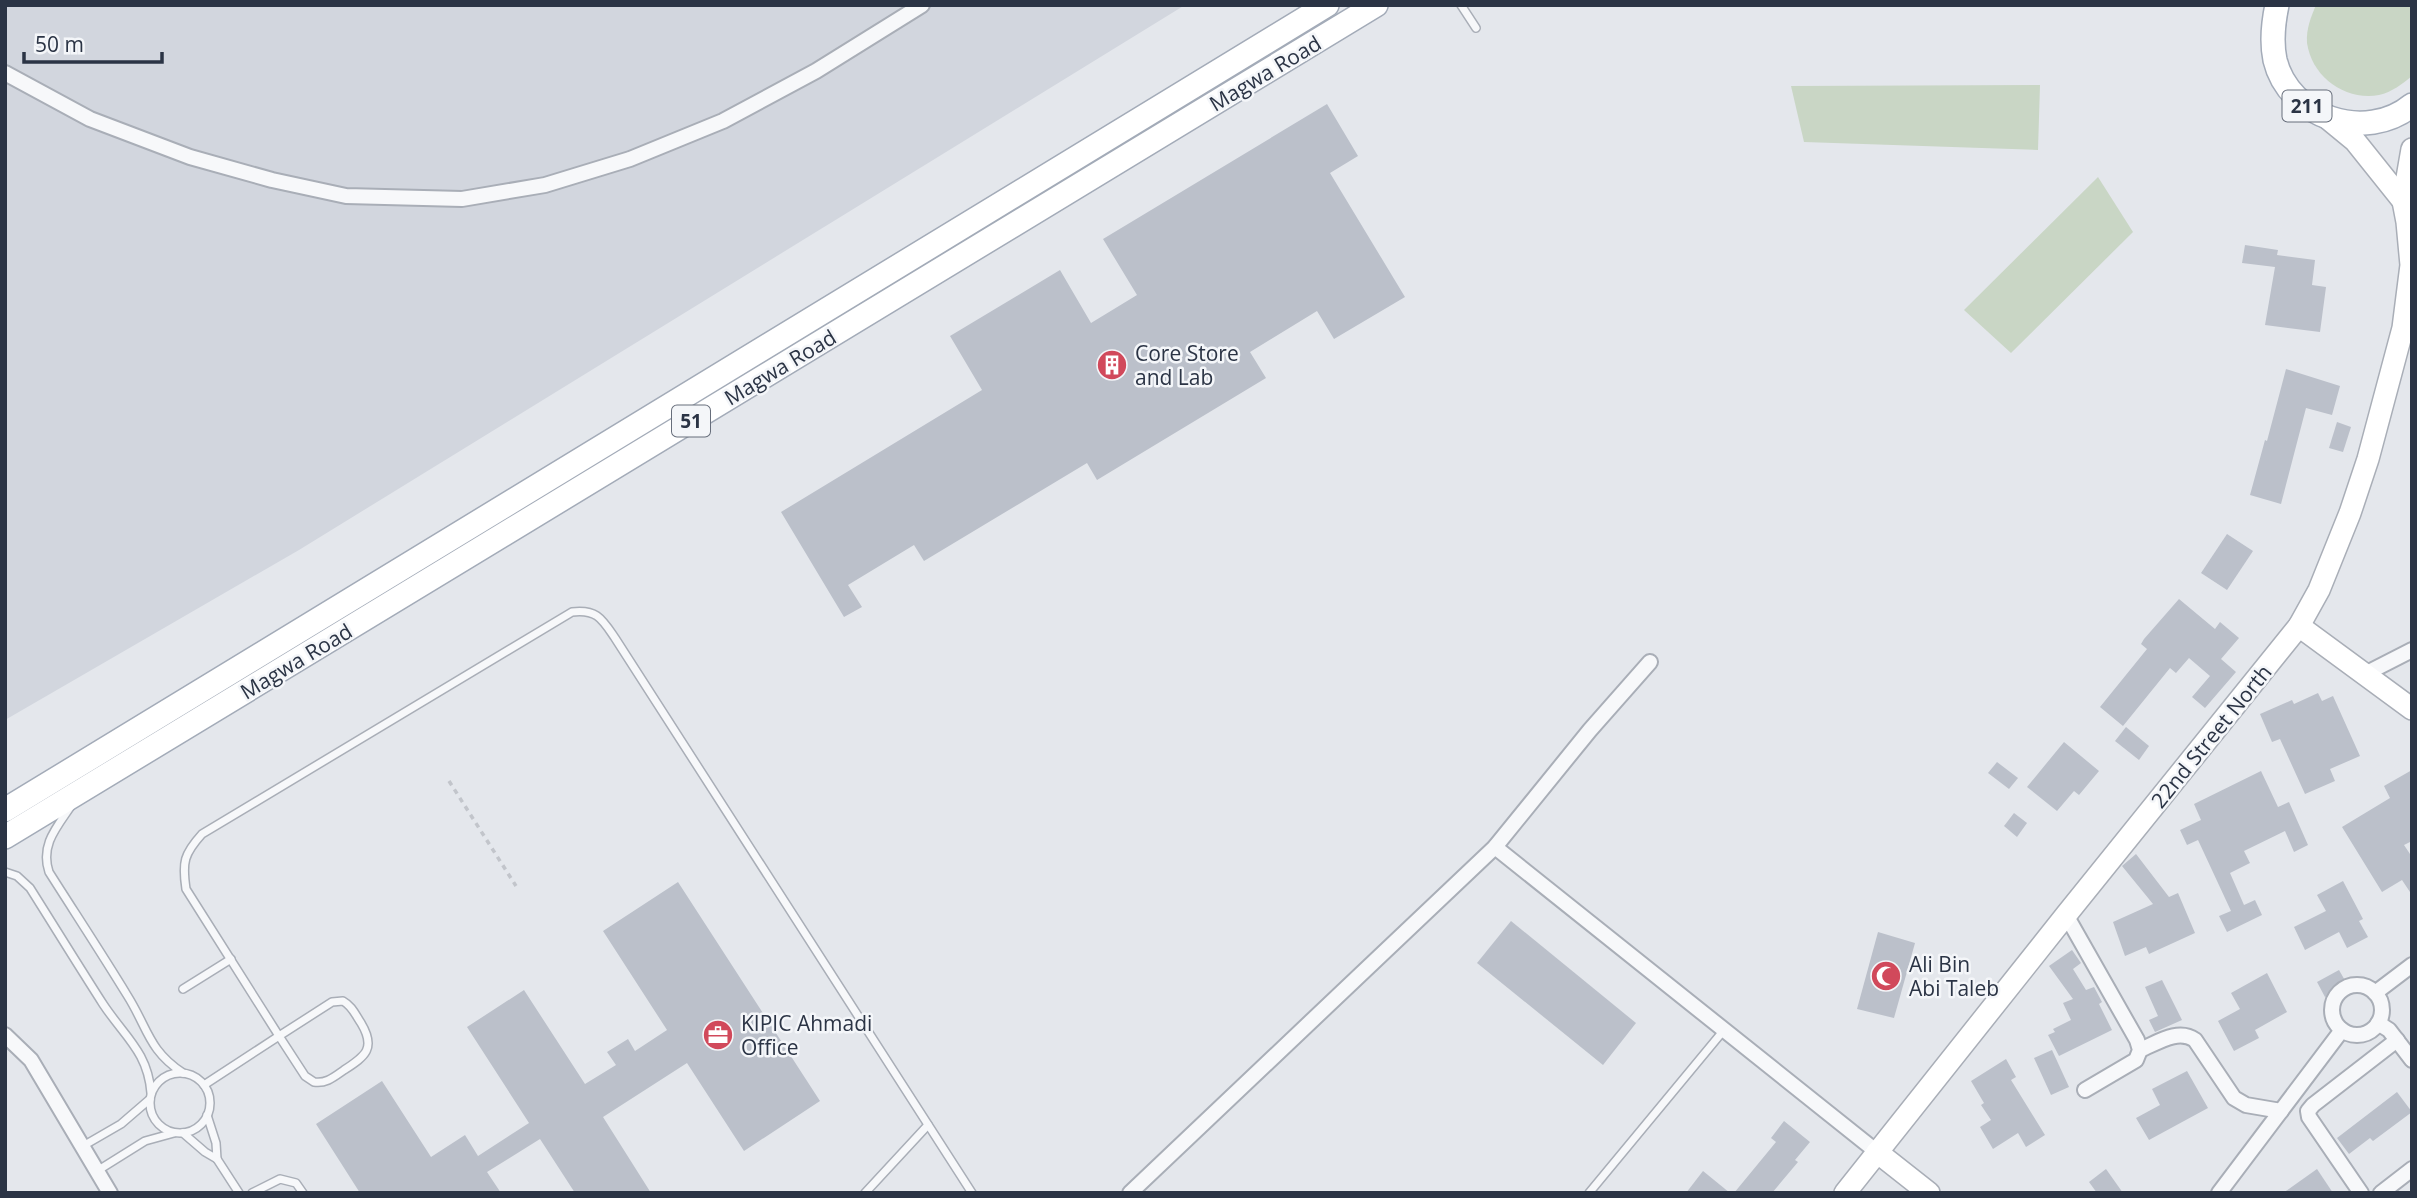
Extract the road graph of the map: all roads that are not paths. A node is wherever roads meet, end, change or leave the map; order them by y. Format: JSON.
{"nodes":[{"id":1,"x":922,"y":5,"type":"edge"},
{"id":2,"x":1327,"y":5,"type":"edge"},
{"id":3,"x":1376,"y":5,"type":"edge"},
{"id":4,"x":1461,"y":5,"type":"edge"},
{"id":5,"x":2276,"y":5,"type":"edge"},
{"id":6,"x":1476,"y":28,"type":"dead end"},
{"id":7,"x":5,"y":73,"type":"edge"},
{"id":8,"x":2412,"y":105,"type":"edge"},
{"id":9,"x":2327,"y":118,"type":"junction"},
{"id":10,"x":2412,"y":149,"type":"edge"},
{"id":11,"x":2403,"y":201,"type":"junction"},
{"id":12,"x":2407,"y":328,"type":"edge"},
{"id":13,"x":2300,"y":626,"type":"junction"},
{"id":14,"x":2412,"y":650,"type":"edge"},
{"id":15,"x":1650,"y":662,"type":"dead end"},
{"id":16,"x":2365,"y":674,"type":"junction"},
{"id":17,"x":2412,"y":709,"type":"edge"},
{"id":18,"x":82,"y":791,"type":"junction"},
{"id":19,"x":5,"y":810,"type":"edge"},
{"id":20,"x":5,"y":837,"type":"edge"},
{"id":21,"x":1495,"y":847,"type":"junction"},
{"id":22,"x":5,"y":872,"type":"edge"},
{"id":23,"x":2066,"y":915,"type":"junction"},
{"id":24,"x":231,"y":959,"type":"junction"},
{"id":25,"x":2412,"y":965,"type":"edge"},
{"id":26,"x":183,"y":989,"type":"dead end"},
{"id":27,"x":2375,"y":993,"type":"junction"},
{"id":28,"x":2378,"y":1023,"type":"junction"},
{"id":29,"x":1724,"y":1030,"type":"junction"},
{"id":30,"x":2342,"y":1030,"type":"junction"},
{"id":31,"x":5,"y":1035,"type":"edge"},
{"id":32,"x":279,"y":1036,"type":"junction"},
{"id":33,"x":2397,"y":1040,"type":"junction"},
{"id":34,"x":2140,"y":1050,"type":"junction"},
{"id":35,"x":2412,"y":1060,"type":"edge"},
{"id":36,"x":183,"y":1073,"type":"junction"},
{"id":37,"x":204,"y":1085,"type":"junction"},
{"id":38,"x":2085,"y":1090,"type":"dead end"},
{"id":39,"x":151,"y":1096,"type":"junction"},
{"id":40,"x":2281,"y":1111,"type":"junction"},
{"id":41,"x":207,"y":1115,"type":"junction"},
{"id":42,"x":928,"y":1125,"type":"junction"},
{"id":43,"x":179,"y":1133,"type":"junction"},
{"id":44,"x":83,"y":1146,"type":"junction"},
{"id":45,"x":1877,"y":1152,"type":"junction"},
{"id":46,"x":217,"y":1159,"type":"junction"},
{"id":47,"x":2412,"y":1169,"type":"edge"},
{"id":48,"x":97,"y":1171,"type":"junction"},
{"id":49,"x":110,"y":1193,"type":"edge"},
{"id":50,"x":239,"y":1193,"type":"edge"},
{"id":51,"x":253,"y":1193,"type":"edge"},
{"id":52,"x":303,"y":1193,"type":"edge"},
{"id":53,"x":865,"y":1193,"type":"edge"},
{"id":54,"x":971,"y":1193,"type":"edge"},
{"id":55,"x":1130,"y":1193,"type":"edge"},
{"id":56,"x":1589,"y":1193,"type":"edge"},
{"id":57,"x":1845,"y":1193,"type":"edge"},
{"id":58,"x":1929,"y":1193,"type":"edge"},
{"id":59,"x":2219,"y":1193,"type":"edge"},
{"id":60,"x":2361,"y":1193,"type":"edge"},
{"id":61,"x":2381,"y":1193,"type":"edge"}],
"edges":[{"from":1,"to":7,"type":"street"},
{"from":2,"to":19,"type":"main road","name":"Magwa Road","number":"51"},
{"from":3,"to":18,"type":"main road","name":"Magwa Road","number":"51"},
{"from":4,"to":6,"type":"lane"},
{"from":5,"to":9,"type":"main road","number":"211"},
{"from":8,"to":9,"type":"main road","number":"211"},
{"from":9,"to":11,"type":"street"},
{"from":10,"to":11,"type":"street","name":"22nd Street North"},
{"from":11,"to":12,"type":"street","name":"22nd Street North"},
{"from":12,"to":13,"type":"street","name":"22nd Street North"},
{"from":13,"to":16,"type":"street"},
{"from":13,"to":23,"type":"street","name":"22nd Street North"},
{"from":14,"to":16,"type":"street"},
{"from":15,"to":21,"type":"street"},
{"from":16,"to":17,"type":"street"},
{"from":18,"to":20,"type":"main road","name":"Magwa Road","number":"51"},
{"from":18,"to":36,"type":"lane"},
{"from":21,"to":29,"type":"street"},
{"from":21,"to":55,"type":"street"},
{"from":22,"to":39,"type":"lane"},
{"from":23,"to":34,"type":"street"},
{"from":23,"to":45,"type":"street","name":"22nd Street North"},
{"from":24,"to":26,"type":"lane"},
{"from":24,"to":32,"type":"lane"},
{"from":24,"to":42,"type":"lane"},
{"from":25,"to":27,"type":"street"},
{"from":27,"to":28,"type":"street"},
{"from":27,"to":30,"type":"street"},
{"from":28,"to":30,"type":"street"},
{"from":28,"to":33,"type":"street"},
{"from":29,"to":45,"type":"street"},
{"from":29,"to":56,"type":"lane"},
{"from":30,"to":40,"type":"street"},
{"from":31,"to":44,"type":"street"},
{"from":32,"to":32,"type":"lane"},
{"from":32,"to":37,"type":"lane"},
{"from":33,"to":35,"type":"street"},
{"from":33,"to":60,"type":"street"},
{"from":34,"to":38,"type":"street"},
{"from":34,"to":40,"type":"street"},
{"from":36,"to":37,"type":"lane"},
{"from":36,"to":39,"type":"lane"},
{"from":37,"to":41,"type":"lane"},
{"from":39,"to":43,"type":"lane"},
{"from":39,"to":44,"type":"lane"},
{"from":40,"to":59,"type":"street"},
{"from":41,"to":43,"type":"lane"},
{"from":41,"to":46,"type":"lane"},
{"from":42,"to":53,"type":"lane"},
{"from":42,"to":54,"type":"lane"},
{"from":43,"to":46,"type":"lane"},
{"from":43,"to":48,"type":"lane"},
{"from":44,"to":48,"type":"street"},
{"from":45,"to":57,"type":"street","name":"22nd Street North"},
{"from":45,"to":58,"type":"street"},
{"from":46,"to":50,"type":"lane"},
{"from":47,"to":61,"type":"street"},
{"from":48,"to":49,"type":"street"},
{"from":51,"to":52,"type":"lane"}]}
